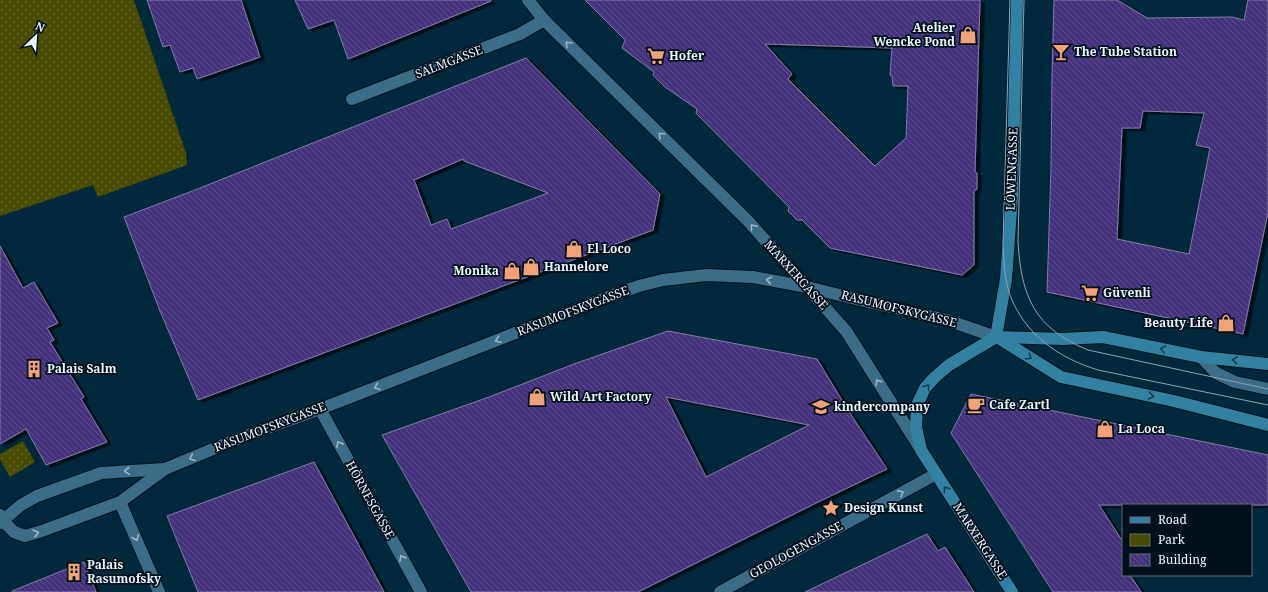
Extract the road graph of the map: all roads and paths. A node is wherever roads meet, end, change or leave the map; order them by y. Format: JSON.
{"nodes":[{"id":1,"x":528,"y":0,"type":"edge"},
{"id":2,"x":1017,"y":0,"type":"edge"},
{"id":3,"x":544,"y":20,"type":"junction"},
{"id":4,"x":352,"y":99,"type":"dead end"},
{"id":5,"x":807,"y":287,"type":"junction"},
{"id":6,"x":996,"y":337,"type":"junction"},
{"id":7,"x":1202,"y":357,"type":"junction"},
{"id":8,"x":1268,"y":364,"type":"edge"},
{"id":9,"x":1268,"y":389,"type":"edge"},
{"id":10,"x":320,"y":409,"type":"junction"},
{"id":11,"x":1268,"y":425,"type":"edge"},
{"id":12,"x":921,"y":450,"type":"junction"},
{"id":13,"x":165,"y":469,"type":"junction"},
{"id":14,"x":936,"y":474,"type":"junction"},
{"id":15,"x":120,"y":502,"type":"junction"},
{"id":16,"x":1,"y":520,"type":"edge"},
{"id":17,"x":159,"y":592,"type":"edge"},
{"id":18,"x":421,"y":592,"type":"edge"},
{"id":19,"x":720,"y":592,"type":"edge"},
{"id":20,"x":1012,"y":592,"type":"edge"}],
"edges":[{"from":1,"to":3,"type":"street","name":"MARXERGASSE"},
{"from":2,"to":6,"type":"street","name":"LÖWENGASSE"},
{"from":3,"to":4,"type":"street","name":"SALMGASSE"},
{"from":5,"to":3,"type":"street","name":"MARXERGASSE","one_way":true},
{"from":5,"to":6,"type":"street","name":"RASUMOFSKYGASSE"},
{"from":5,"to":10,"type":"street","name":"RASUMOFSKYGASSE","one_way":true},
{"from":12,"to":5,"type":"street","name":"MARXERGASSE","one_way":true},
{"from":7,"to":6,"type":"street","name":"RASUMOFSKYGASSE","one_way":true},
{"from":6,"to":11,"type":"street","name":"RASUMOFSKYGASSE","one_way":true},
{"from":12,"to":6,"type":"street","one_way":true},
{"from":8,"to":7,"type":"street","name":"RASUMOFSKYGASSE","one_way":true},
{"from":7,"to":9,"type":"street"},
{"from":10,"to":13,"type":"street","name":"RASUMOFSKYGASSE","one_way":true},
{"from":18,"to":10,"type":"street","name":"HÖRNESGASSE","one_way":true},
{"from":12,"to":14,"type":"street","name":"MARXERGASSE"},
{"from":13,"to":15,"type":"street","name":"RASUMOFSKYGASSE"},
{"from":13,"to":16,"type":"street","name":"RASUMOFSKYGASSE","one_way":true},
{"from":19,"to":14,"type":"street","name":"GEOLOGENGASSE","one_way":true},
{"from":20,"to":14,"type":"street","name":"MARXERGASSE","one_way":true},
{"from":16,"to":15,"type":"street","name":"RASUMOFSKYGASSE","one_way":true},
{"from":15,"to":17,"type":"street","one_way":true}]}
